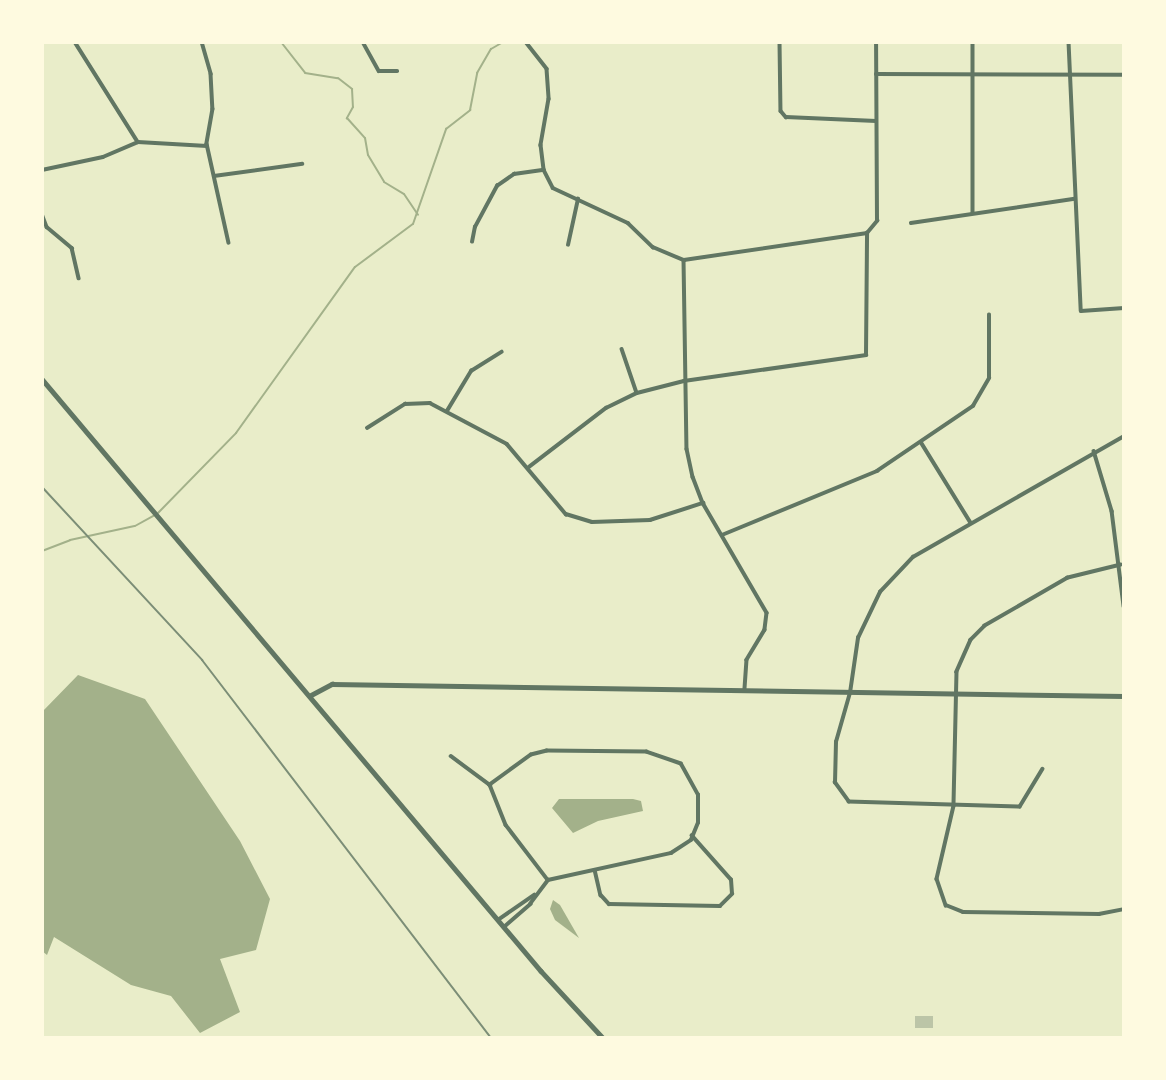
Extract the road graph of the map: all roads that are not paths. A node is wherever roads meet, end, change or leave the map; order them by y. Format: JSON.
{"nodes":[{"id":1,"x":75,"y":42,"type":"edge"},
{"id":2,"x":202,"y":42,"type":"edge"},
{"id":3,"x":363,"y":42,"type":"edge"},
{"id":4,"x":526,"y":42,"type":"edge"},
{"id":5,"x":780,"y":42,"type":"edge"},
{"id":6,"x":876,"y":42,"type":"edge"},
{"id":7,"x":972,"y":42,"type":"edge"},
{"id":8,"x":1069,"y":42,"type":"edge"},
{"id":9,"x":397,"y":71,"type":"dead end"},
{"id":10,"x":876,"y":74,"type":"junction"},
{"id":11,"x":973,"y":74,"type":"junction"},
{"id":12,"x":1069,"y":75,"type":"junction"},
{"id":13,"x":1124,"y":75,"type":"edge"},
{"id":14,"x":876,"y":121,"type":"junction"},
{"id":15,"x":138,"y":142,"type":"junction"},
{"id":16,"x":208,"y":144,"type":"junction"},
{"id":17,"x":302,"y":164,"type":"dead end"},
{"id":18,"x":42,"y":170,"type":"edge"},
{"id":19,"x":544,"y":170,"type":"junction"},
{"id":20,"x":214,"y":176,"type":"junction"},
{"id":21,"x":578,"y":199,"type":"junction"},
{"id":22,"x":1074,"y":199,"type":"junction"},
{"id":23,"x":42,"y":214,"type":"edge"},
{"id":24,"x":973,"y":214,"type":"junction"},
{"id":25,"x":911,"y":223,"type":"dead end"},
{"id":26,"x":867,"y":233,"type":"junction"},
{"id":27,"x":472,"y":242,"type":"dead end"},
{"id":28,"x":229,"y":243,"type":"dead end"},
{"id":29,"x":568,"y":245,"type":"dead end"},
{"id":30,"x":684,"y":260,"type":"junction"},
{"id":31,"x":79,"y":278,"type":"dead end"},
{"id":32,"x":1124,"y":308,"type":"edge"},
{"id":33,"x":989,"y":315,"type":"dead end"},
{"id":34,"x":622,"y":349,"type":"dead end"},
{"id":35,"x":502,"y":352,"type":"dead end"},
{"id":36,"x":42,"y":379,"type":"edge"},
{"id":37,"x":684,"y":381,"type":"junction"},
{"id":38,"x":637,"y":393,"type":"junction"},
{"id":39,"x":447,"y":411,"type":"junction"},
{"id":40,"x":367,"y":428,"type":"dead end"},
{"id":41,"x":1124,"y":436,"type":"edge"},
{"id":42,"x":921,"y":442,"type":"junction"},
{"id":43,"x":1094,"y":451,"type":"junction"},
{"id":44,"x":529,"y":467,"type":"junction"},
{"id":45,"x":703,"y":503,"type":"junction"},
{"id":46,"x":971,"y":523,"type":"junction"},
{"id":47,"x":722,"y":535,"type":"junction"},
{"id":48,"x":1121,"y":565,"type":"junction"},
{"id":49,"x":1124,"y":606,"type":"edge"},
{"id":50,"x":745,"y":691,"type":"junction"},
{"id":51,"x":850,"y":692,"type":"junction"},
{"id":52,"x":956,"y":694,"type":"junction"},
{"id":53,"x":311,"y":695,"type":"junction"},
{"id":54,"x":1124,"y":696,"type":"edge"},
{"id":55,"x":451,"y":756,"type":"dead end"},
{"id":56,"x":1043,"y":769,"type":"dead end"},
{"id":57,"x":490,"y":785,"type":"junction"},
{"id":58,"x":954,"y":806,"type":"junction"},
{"id":59,"x":692,"y":836,"type":"junction"},
{"id":60,"x":595,"y":870,"type":"junction"},
{"id":61,"x":548,"y":880,"type":"junction"},
{"id":62,"x":534,"y":895,"type":"junction"},
{"id":63,"x":1124,"y":909,"type":"edge"},
{"id":64,"x":498,"y":920,"type":"junction"},
{"id":65,"x":504,"y":927,"type":"junction"},
{"id":66,"x":603,"y":1038,"type":"edge"}],
"edges":[{"from":1,"to":15,"type":"street"},
{"from":2,"to":16,"type":"street"},
{"from":3,"to":9,"type":"street"},
{"from":4,"to":19,"type":"street"},
{"from":5,"to":14,"type":"street"},
{"from":6,"to":10,"type":"street"},
{"from":7,"to":11,"type":"street"},
{"from":8,"to":12,"type":"street"},
{"from":10,"to":11,"type":"street"},
{"from":10,"to":14,"type":"street"},
{"from":11,"to":12,"type":"street"},
{"from":11,"to":24,"type":"street"},
{"from":12,"to":13,"type":"street"},
{"from":12,"to":22,"type":"street"},
{"from":14,"to":26,"type":"street"},
{"from":15,"to":16,"type":"street"},
{"from":15,"to":18,"type":"street"},
{"from":16,"to":20,"type":"street"},
{"from":17,"to":20,"type":"street"},
{"from":19,"to":21,"type":"street"},
{"from":19,"to":27,"type":"street"},
{"from":20,"to":28,"type":"street"},
{"from":21,"to":29,"type":"street"},
{"from":21,"to":30,"type":"street"},
{"from":22,"to":24,"type":"street"},
{"from":22,"to":32,"type":"street"},
{"from":23,"to":31,"type":"street"},
{"from":24,"to":25,"type":"street"},
{"from":26,"to":30,"type":"street"},
{"from":26,"to":37,"type":"street"},
{"from":30,"to":37,"type":"street"},
{"from":33,"to":42,"type":"street"},
{"from":34,"to":38,"type":"street"},
{"from":35,"to":39,"type":"street"},
{"from":36,"to":53,"type":"street"},
{"from":37,"to":38,"type":"street"},
{"from":37,"to":45,"type":"street"},
{"from":38,"to":44,"type":"street"},
{"from":39,"to":40,"type":"street"},
{"from":39,"to":44,"type":"street"},
{"from":41,"to":43,"type":"street"},
{"from":42,"to":46,"type":"street"},
{"from":42,"to":47,"type":"street"},
{"from":43,"to":46,"type":"street"},
{"from":43,"to":48,"type":"street"},
{"from":44,"to":45,"type":"street"},
{"from":45,"to":47,"type":"street"},
{"from":46,"to":51,"type":"street"},
{"from":47,"to":50,"type":"street"},
{"from":48,"to":49,"type":"street"},
{"from":48,"to":52,"type":"street"},
{"from":50,"to":51,"type":"street"},
{"from":50,"to":53,"type":"street"},
{"from":51,"to":52,"type":"street"},
{"from":51,"to":58,"type":"street"},
{"from":52,"to":54,"type":"street"},
{"from":52,"to":58,"type":"street"},
{"from":53,"to":64,"type":"street"},
{"from":55,"to":57,"type":"street"},
{"from":56,"to":58,"type":"street"},
{"from":57,"to":59,"type":"street"},
{"from":57,"to":61,"type":"street"},
{"from":58,"to":63,"type":"street"},
{"from":59,"to":60,"type":"street"},
{"from":59,"to":60,"type":"street"},
{"from":60,"to":61,"type":"street"},
{"from":61,"to":62,"type":"street"},
{"from":62,"to":64,"type":"street"},
{"from":62,"to":65,"type":"street"},
{"from":64,"to":65,"type":"street"},
{"from":65,"to":66,"type":"street"}]}
